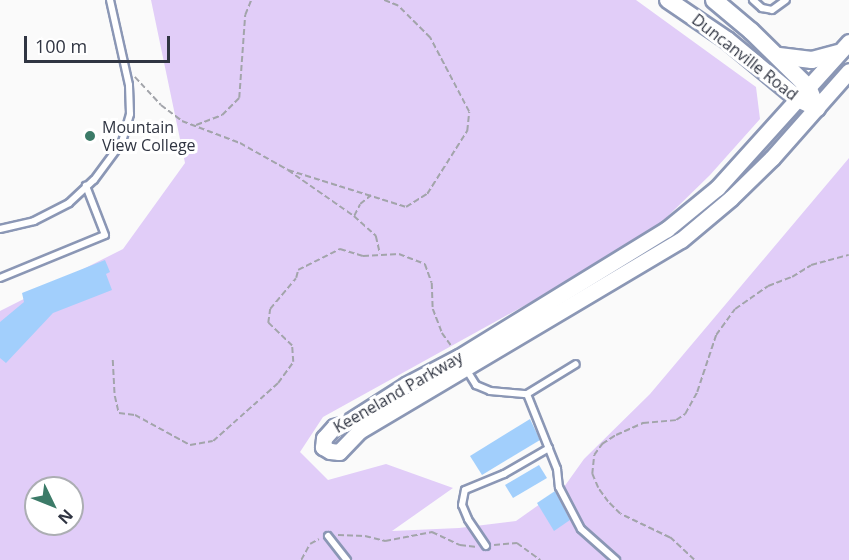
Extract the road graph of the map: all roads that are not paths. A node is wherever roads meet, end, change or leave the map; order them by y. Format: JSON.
{"nodes":[{"id":1,"x":110,"y":0,"type":"edge"},
{"id":2,"x":668,"y":0,"type":"edge"},
{"id":3,"x":714,"y":0,"type":"edge"},
{"id":4,"x":753,"y":0,"type":"edge"},
{"id":5,"x":786,"y":0,"type":"edge"},
{"id":6,"x":844,"y":48,"type":"edge"},
{"id":7,"x":778,"y":56,"type":"junction"},
{"id":8,"x":849,"y":71,"type":"edge"},
{"id":9,"x":803,"y":93,"type":"junction"},
{"id":10,"x":817,"y":108,"type":"junction"},
{"id":11,"x":757,"y":145,"type":"junction"},
{"id":12,"x":772,"y":158,"type":"junction"},
{"id":13,"x":86,"y":186,"type":"junction"},
{"id":14,"x":0,"y":229,"type":"edge"},
{"id":15,"x":0,"y":278,"type":"edge"},
{"id":16,"x":462,"y":363,"type":"junction"},
{"id":17,"x":576,"y":364,"type":"dead end"},
{"id":18,"x":527,"y":394,"type":"junction"},
{"id":19,"x":549,"y":448,"type":"junction"},
{"id":20,"x":328,"y":536,"type":"road end"},
{"id":21,"x":486,"y":546,"type":"road end"},
{"id":22,"x":347,"y":560,"type":"edge"},
{"id":23,"x":616,"y":560,"type":"edge"}],
"edges":[{"from":1,"to":13,"type":"lane"},
{"from":2,"to":9,"type":"main road","name":"Duncanville Road"},
{"from":3,"to":7,"type":"main road","name":"Duncanville Road"},
{"from":4,"to":5,"type":"lane"},
{"from":6,"to":7,"type":"main road"},
{"from":6,"to":9,"type":"street","name":"Keeneland Parkway"},
{"from":7,"to":9,"type":"main road","name":"Duncanville Road"},
{"from":8,"to":10,"type":"street","name":"Keeneland Parkway"},
{"from":9,"to":10,"type":"main road","name":"Duncanville Road"},
{"from":9,"to":11,"type":"street","name":"Keeneland Parkway"},
{"from":10,"to":12,"type":"street","name":"Keeneland Parkway"},
{"from":11,"to":12,"type":"street"},
{"from":11,"to":16,"type":"street","name":"Keeneland Parkway"},
{"from":12,"to":16,"type":"street","name":"Keeneland Parkway"},
{"from":13,"to":14,"type":"lane"},
{"from":13,"to":15,"type":"lane"},
{"from":16,"to":16,"type":"street","name":"Keeneland Parkway"},
{"from":16,"to":18,"type":"lane"},
{"from":17,"to":18,"type":"lane"},
{"from":18,"to":19,"type":"lane"},
{"from":19,"to":21,"type":"lane"},
{"from":19,"to":23,"type":"lane"},
{"from":20,"to":22,"type":"lane"}]}
